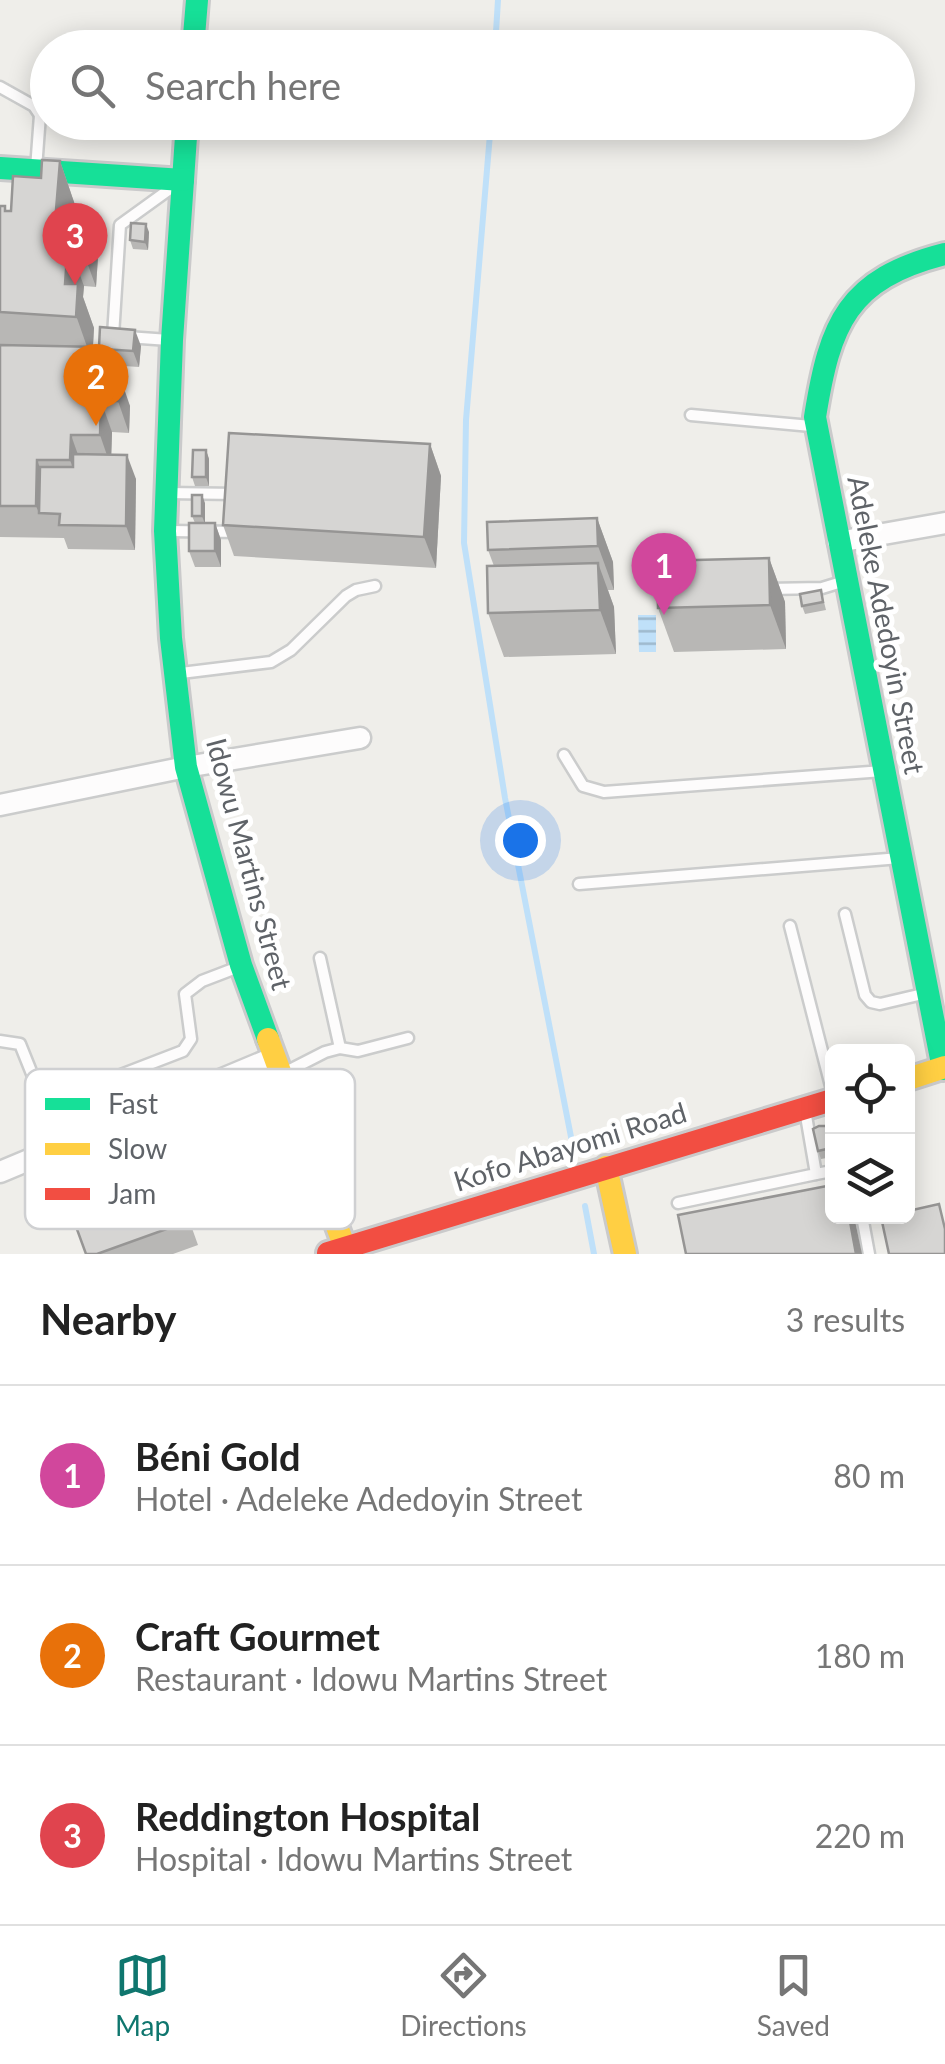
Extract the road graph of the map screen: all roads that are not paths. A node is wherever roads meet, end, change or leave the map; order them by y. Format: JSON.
{"nodes":[{"id":1,"x":197,"y":0,"type":"edge"},
{"id":2,"x":194,"y":30,"type":"edge"},
{"id":3,"x":0,"y":87,"type":"edge"},
{"id":4,"x":30,"y":104,"type":"edge"},
{"id":5,"x":37,"y":140,"type":"edge"},
{"id":6,"x":186,"y":140,"type":"edge"},
{"id":7,"x":0,"y":168,"type":"edge"},
{"id":8,"x":29,"y":174,"type":"junction"},
{"id":9,"x":183,"y":180,"type":"junction"},
{"id":10,"x":945,"y":254,"type":"edge"},
{"id":11,"x":172,"y":340,"type":"junction"},
{"id":12,"x":691,"y":415,"type":"dead end"},
{"id":13,"x":817,"y":427,"type":"junction"},
{"id":14,"x":166,"y":493,"type":"junction"},
{"id":15,"x":243,"y":494,"type":"edge"},
{"id":16,"x":945,"y":523,"type":"edge"},
{"id":17,"x":165,"y":531,"type":"junction"},
{"id":18,"x":256,"y":532,"type":"edge"},
{"id":19,"x":838,"y":542,"type":"junction"},
{"id":20,"x":846,"y":581,"type":"junction"},
{"id":21,"x":375,"y":586,"type":"dead end"},
{"id":22,"x":755,"y":589,"type":"edge"},
{"id":23,"x":174,"y":673,"type":"junction"},
{"id":24,"x":360,"y":738,"type":"dead end"},
{"id":25,"x":564,"y":756,"type":"dead end"},
{"id":26,"x":186,"y":767,"type":"junction"},
{"id":27,"x":884,"y":771,"type":"junction"},
{"id":28,"x":0,"y":805,"type":"edge"},
{"id":29,"x":901,"y":858,"type":"junction"},
{"id":30,"x":579,"y":884,"type":"dead end"},
{"id":31,"x":845,"y":914,"type":"dead end"},
{"id":32,"x":790,"y":926,"type":"dead end"},
{"id":33,"x":320,"y":958,"type":"dead end"},
{"id":34,"x":241,"y":966,"type":"junction"},
{"id":35,"x":928,"y":992,"type":"junction"},
{"id":36,"x":408,"y":1038,"type":"dead end"},
{"id":37,"x":0,"y":1041,"type":"edge"},
{"id":38,"x":340,"y":1048,"type":"junction"},
{"id":39,"x":825,"y":1063,"type":"edge"},
{"id":40,"x":278,"y":1066,"type":"junction"},
{"id":41,"x":944,"y":1068,"type":"edge"},
{"id":42,"x":30,"y":1069,"type":"edge"},
{"id":43,"x":136,"y":1069,"type":"edge"},
{"id":44,"x":270,"y":1069,"type":"edge"},
{"id":45,"x":279,"y":1069,"type":"edge"},
{"id":46,"x":915,"y":1077,"type":"edge"},
{"id":47,"x":825,"y":1104,"type":"edge"},
{"id":48,"x":804,"y":1108,"type":"junction"},
{"id":49,"x":25,"y":1161,"type":"edge"},
{"id":50,"x":606,"y":1166,"type":"junction"},
{"id":51,"x":0,"y":1172,"type":"edge"},
{"id":52,"x":825,"y":1172,"type":"edge"},
{"id":53,"x":816,"y":1174,"type":"junction"},
{"id":54,"x":678,"y":1203,"type":"dead end"},
{"id":55,"x":863,"y":1224,"type":"edge"},
{"id":56,"x":336,"y":1251,"type":"edge"},
{"id":57,"x":624,"y":1254,"type":"edge"},
{"id":58,"x":869,"y":1254,"type":"edge"}],
"edges":[{"from":1,"to":2,"type":"street"},
{"from":3,"to":4,"type":"lane"},
{"from":5,"to":8,"type":"lane"},
{"from":6,"to":9,"type":"street","name":"Idowu Martins Street"},
{"from":7,"to":8,"type":"street"},
{"from":8,"to":9,"type":"street"},
{"from":9,"to":11,"type":"street","name":"Idowu Martins Street"},
{"from":9,"to":11,"type":"lane"},
{"from":10,"to":13,"type":"street","name":"Adeleke Adedoyin Street"},
{"from":11,"to":14,"type":"street","name":"Idowu Martins Street"},
{"from":12,"to":13,"type":"lane"},
{"from":13,"to":19,"type":"street","name":"Adeleke Adedoyin Street"},
{"from":14,"to":15,"type":"lane"},
{"from":14,"to":17,"type":"street","name":"Idowu Martins Street"},
{"from":16,"to":19,"type":"street"},
{"from":17,"to":18,"type":"lane"},
{"from":17,"to":23,"type":"street","name":"Idowu Martins Street"},
{"from":19,"to":20,"type":"street","name":"Adeleke Adedoyin Street"},
{"from":20,"to":22,"type":"lane"},
{"from":20,"to":27,"type":"street","name":"Adeleke Adedoyin Street"},
{"from":21,"to":23,"type":"lane"},
{"from":23,"to":26,"type":"street","name":"Idowu Martins Street"},
{"from":24,"to":26,"type":"street"},
{"from":25,"to":27,"type":"lane"},
{"from":26,"to":28,"type":"street"},
{"from":26,"to":34,"type":"street","name":"Idowu Martins Street"},
{"from":27,"to":29,"type":"street","name":"Adeleke Adedoyin Street"},
{"from":29,"to":30,"type":"lane"},
{"from":29,"to":35,"type":"street","name":"Adeleke Adedoyin Street"},
{"from":31,"to":35,"type":"lane"},
{"from":32,"to":39,"type":"lane"},
{"from":33,"to":38,"type":"lane"},
{"from":34,"to":40,"type":"street","name":"Idowu Martins Street"},
{"from":34,"to":43,"type":"lane"},
{"from":35,"to":41,"type":"street","name":"Adeleke Adedoyin Street"},
{"from":36,"to":38,"type":"lane"},
{"from":37,"to":42,"type":"lane"},
{"from":38,"to":40,"type":"lane"},
{"from":40,"to":44,"type":"street"},
{"from":40,"to":45,"type":"street","name":"Idowu Martins Street"},
{"from":41,"to":46,"type":"street"},
{"from":47,"to":48,"type":"street","name":"Kofo Abayomi Road"},
{"from":48,"to":50,"type":"street","name":"Kofo Abayomi Road"},
{"from":48,"to":53,"type":"lane"},
{"from":49,"to":51,"type":"street"},
{"from":50,"to":56,"type":"street","name":"Kofo Abayomi Road"},
{"from":50,"to":57,"type":"street"},
{"from":52,"to":53,"type":"lane"},
{"from":53,"to":54,"type":"lane"},
{"from":55,"to":58,"type":"lane"}]}
